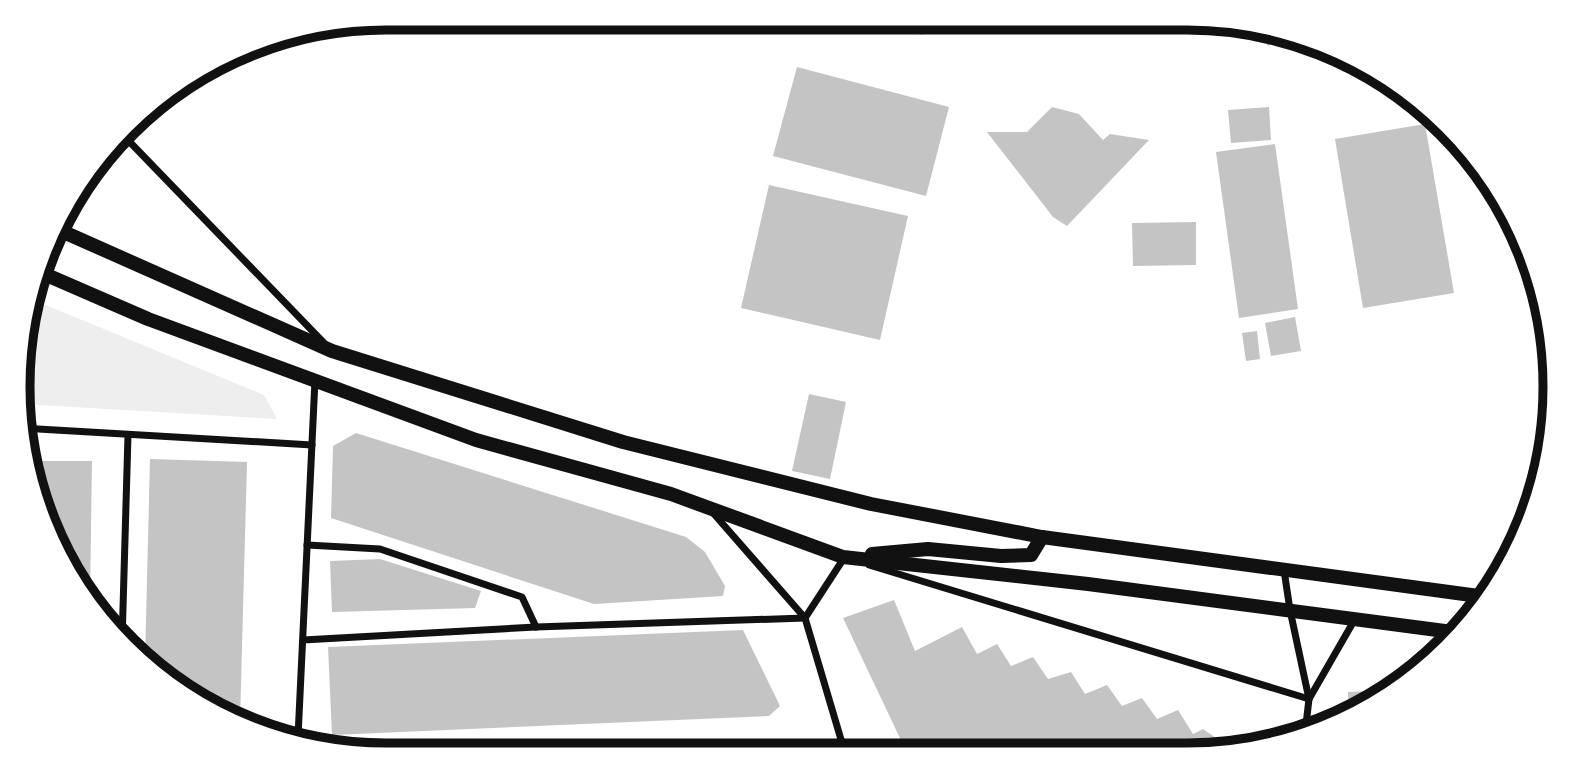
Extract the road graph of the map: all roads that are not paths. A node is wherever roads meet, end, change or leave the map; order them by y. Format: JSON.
{"nodes":[{"id":1,"x":128,"y":140,"type":"edge"},
{"id":2,"x":65,"y":232,"type":"edge"},
{"id":3,"x":48,"y":276,"type":"edge"},
{"id":4,"x":332,"y":351,"type":"junction"},
{"id":5,"x":315,"y":380,"type":"junction"},
{"id":6,"x":33,"y":429,"type":"edge"},
{"id":7,"x":128,"y":435,"type":"junction"},
{"id":8,"x":312,"y":445,"type":"junction"},
{"id":9,"x":710,"y":509,"type":"junction"},
{"id":10,"x":1042,"y":537,"type":"junction"},
{"id":11,"x":307,"y":545,"type":"junction"},
{"id":12,"x":843,"y":557,"type":"junction"},
{"id":13,"x":1284,"y":570,"type":"junction"},
{"id":14,"x":1476,"y":596,"type":"edge"},
{"id":15,"x":1290,"y":610,"type":"junction"},
{"id":16,"x":805,"y":618,"type":"junction"},
{"id":17,"x":1355,"y":619,"type":"junction"},
{"id":18,"x":122,"y":627,"type":"edge"},
{"id":19,"x":536,"y":627,"type":"junction"},
{"id":20,"x":1446,"y":631,"type":"edge"},
{"id":21,"x":303,"y":640,"type":"junction"},
{"id":22,"x":1309,"y":699,"type":"junction"},
{"id":23,"x":1306,"y":722,"type":"edge"},
{"id":24,"x":298,"y":732,"type":"edge"},
{"id":25,"x":842,"y":743,"type":"edge"}],
"edges":[{"from":1,"to":4,"type":"street"},
{"from":2,"to":4,"type":"main road"},
{"from":3,"to":5,"type":"main road"},
{"from":4,"to":10,"type":"main road"},
{"from":5,"to":8,"type":"street"},
{"from":5,"to":9,"type":"main road"},
{"from":6,"to":7,"type":"street"},
{"from":7,"to":8,"type":"street"},
{"from":7,"to":18,"type":"street"},
{"from":8,"to":11,"type":"street"},
{"from":9,"to":12,"type":"main road"},
{"from":9,"to":16,"type":"street"},
{"from":10,"to":12,"type":"main road"},
{"from":10,"to":13,"type":"main road"},
{"from":11,"to":19,"type":"street"},
{"from":11,"to":21,"type":"street"},
{"from":12,"to":15,"type":"main road"},
{"from":12,"to":16,"type":"street"},
{"from":12,"to":22,"type":"street"},
{"from":13,"to":14,"type":"main road"},
{"from":13,"to":15,"type":"street"},
{"from":15,"to":17,"type":"main road"},
{"from":15,"to":22,"type":"street"},
{"from":16,"to":19,"type":"street"},
{"from":16,"to":25,"type":"street"},
{"from":17,"to":20,"type":"main road"},
{"from":17,"to":22,"type":"street"},
{"from":19,"to":21,"type":"street"},
{"from":21,"to":24,"type":"street"},
{"from":22,"to":23,"type":"street"}]}
